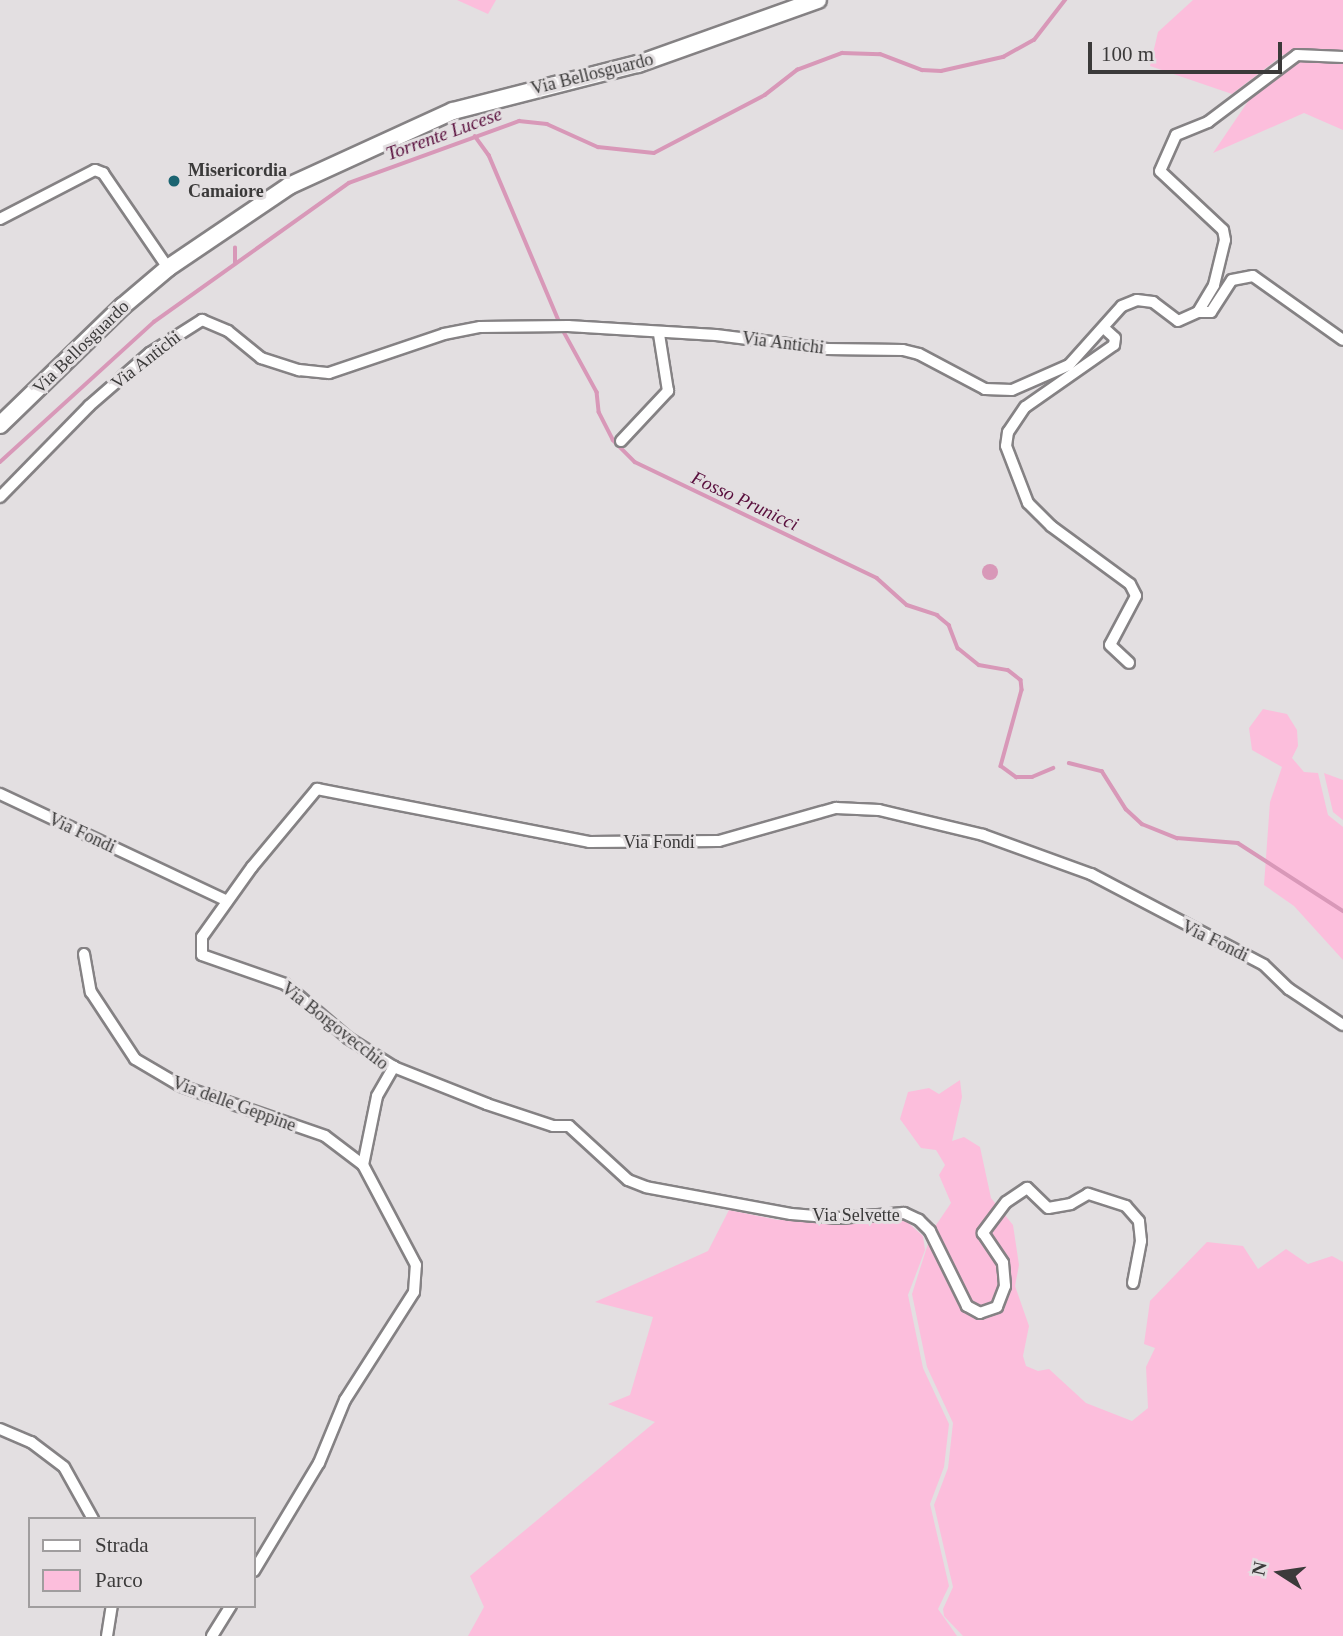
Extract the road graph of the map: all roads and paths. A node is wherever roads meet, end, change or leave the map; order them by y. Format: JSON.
{"nodes":[{"id":1,"x":818,"y":0,"type":"edge"},
{"id":2,"x":1343,"y":57,"type":"edge"},
{"id":3,"x":0,"y":219,"type":"edge"},
{"id":4,"x":168,"y":268,"type":"junction"},
{"id":5,"x":1198,"y":312,"type":"junction"},
{"id":6,"x":1105,"y":328,"type":"junction"},
{"id":7,"x":659,"y":334,"type":"junction"},
{"id":8,"x":1343,"y":340,"type":"edge"},
{"id":9,"x":0,"y":425,"type":"edge"},
{"id":10,"x":621,"y":441,"type":"dead end"},
{"id":11,"x":0,"y":497,"type":"edge"},
{"id":12,"x":1129,"y":663,"type":"dead end"},
{"id":13,"x":0,"y":794,"type":"edge"},
{"id":14,"x":226,"y":901,"type":"junction"},
{"id":15,"x":84,"y":954,"type":"dead end"},
{"id":16,"x":1343,"y":1025,"type":"edge"},
{"id":17,"x":394,"y":1067,"type":"junction"},
{"id":18,"x":363,"y":1165,"type":"junction"},
{"id":19,"x":1133,"y":1283,"type":"dead end"},
{"id":20,"x":0,"y":1429,"type":"edge"},
{"id":21,"x":92,"y":1517,"type":"edge"},
{"id":22,"x":256,"y":1568,"type":"edge"},
{"id":23,"x":112,"y":1608,"type":"edge"},
{"id":24,"x":230,"y":1608,"type":"edge"},
{"id":25,"x":107,"y":1636,"type":"edge"},
{"id":26,"x":212,"y":1636,"type":"edge"}],
"edges":[{"from":1,"to":4,"type":"main road","name":"Via Bellosguardo"},
{"from":2,"to":5,"type":"street"},
{"from":3,"to":4,"type":"street"},
{"from":4,"to":9,"type":"main road","name":"Via Bellosguardo"},
{"from":5,"to":6,"type":"street","name":"Via Antichi"},
{"from":5,"to":8,"type":"street"},
{"from":6,"to":7,"type":"street","name":"Via Antichi"},
{"from":6,"to":12,"type":"street"},
{"from":7,"to":10,"type":"street"},
{"from":7,"to":11,"type":"street","name":"Via Antichi"},
{"from":13,"to":14,"type":"street","name":"Via Fondi"},
{"from":14,"to":16,"type":"street","name":"Via Fondi"},
{"from":14,"to":17,"type":"street","name":"Via Borgovecchio"},
{"from":15,"to":18,"type":"street","name":"Via delle Geppine"},
{"from":17,"to":18,"type":"street","name":"Via Borgovecchio"},
{"from":17,"to":19,"type":"street","name":"Via Selvette"},
{"from":18,"to":22,"type":"street"},
{"from":20,"to":21,"type":"street"},
{"from":23,"to":25,"type":"street"},
{"from":24,"to":26,"type":"street"}]}
